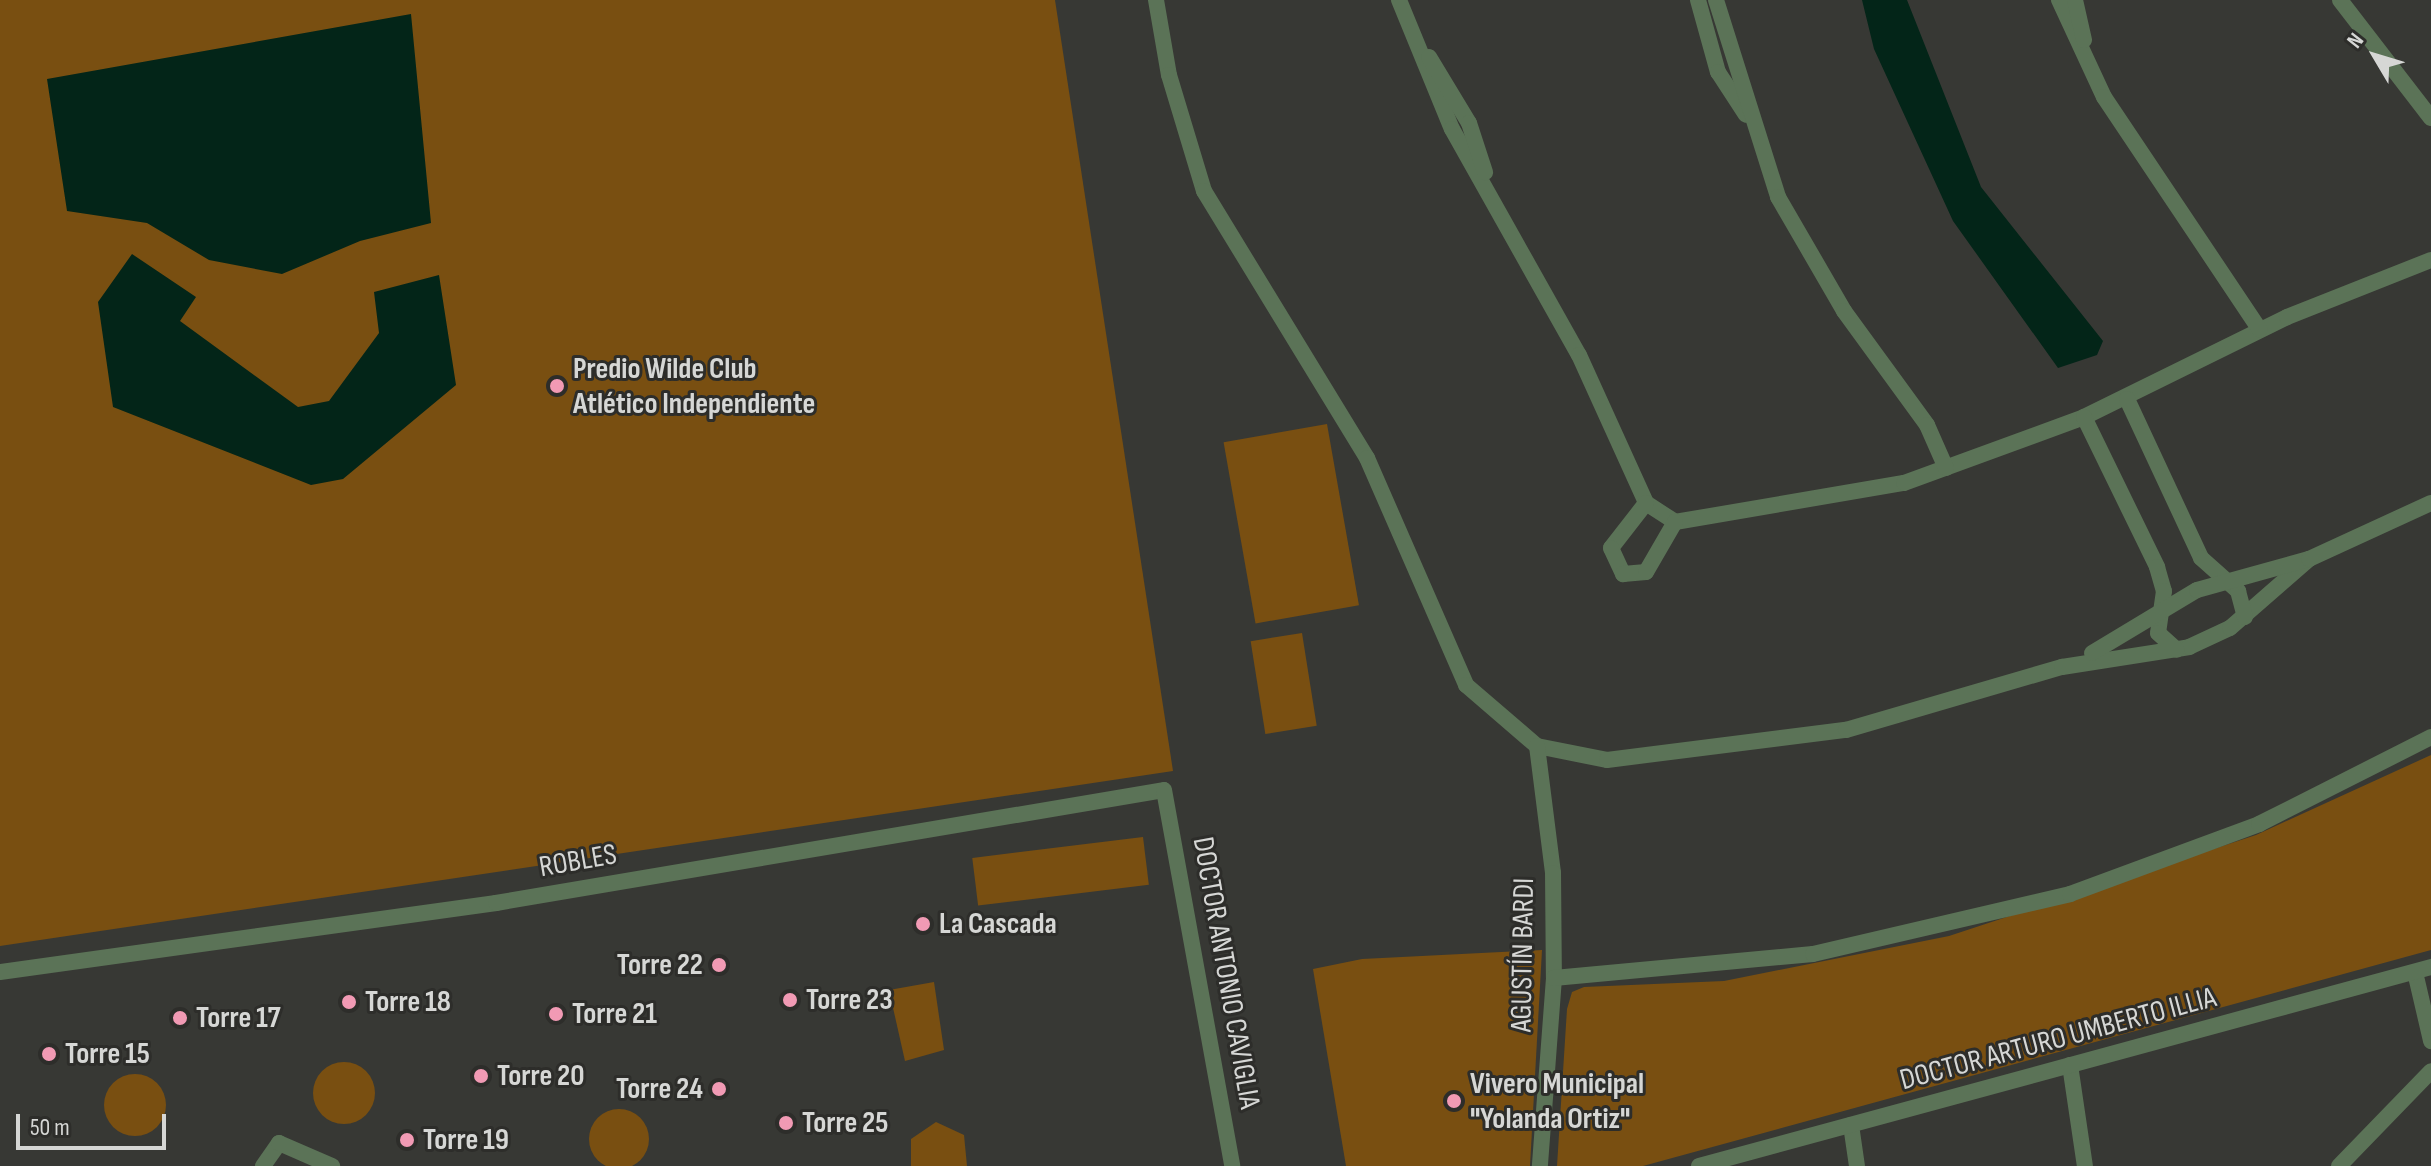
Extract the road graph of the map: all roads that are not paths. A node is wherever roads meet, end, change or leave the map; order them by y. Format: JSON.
{"nodes":[{"id":1,"x":1156,"y":0,"type":"edge"},
{"id":2,"x":1399,"y":0,"type":"edge"},
{"id":3,"x":1698,"y":0,"type":"edge"},
{"id":4,"x":1716,"y":0,"type":"edge"},
{"id":5,"x":2059,"y":0,"type":"edge"},
{"id":6,"x":2075,"y":0,"type":"edge"},
{"id":7,"x":2340,"y":0,"type":"edge"},
{"id":8,"x":2091,"y":72,"type":"junction"},
{"id":9,"x":2431,"y":118,"type":"edge"},
{"id":10,"x":1751,"y":123,"type":"junction"},
{"id":11,"x":2431,"y":260,"type":"edge"},
{"id":12,"x":2260,"y":330,"type":"junction"},
{"id":13,"x":2127,"y":399,"type":"junction"},
{"id":14,"x":2084,"y":417,"type":"junction"},
{"id":15,"x":1946,"y":468,"type":"junction"},
{"id":16,"x":1646,"y":503,"type":"junction"},
{"id":17,"x":2431,"y":503,"type":"edge"},
{"id":18,"x":1675,"y":522,"type":"junction"},
{"id":19,"x":2309,"y":559,"type":"junction"},
{"id":20,"x":2227,"y":582,"type":"junction"},
{"id":21,"x":2160,"y":612,"type":"junction"},
{"id":22,"x":2245,"y":617,"type":"junction"},
{"id":23,"x":2177,"y":650,"type":"junction"},
{"id":24,"x":2062,"y":667,"type":"junction"},
{"id":25,"x":2431,"y":737,"type":"edge"},
{"id":26,"x":1537,"y":746,"type":"junction"},
{"id":27,"x":1164,"y":790,"type":"joint"},
{"id":28,"x":2423,"y":970,"type":"edge"},
{"id":29,"x":0,"y":972,"type":"edge"},
{"id":30,"x":1554,"y":978,"type":"junction"},
{"id":31,"x":2431,"y":1041,"type":"edge"},
{"id":32,"x":2070,"y":1065,"type":"junction"},
{"id":33,"x":2431,"y":1071,"type":"edge"},
{"id":34,"x":1851,"y":1125,"type":"junction"},
{"id":35,"x":263,"y":1166,"type":"edge"},
{"id":36,"x":332,"y":1166,"type":"edge"},
{"id":37,"x":1232,"y":1166,"type":"edge"},
{"id":38,"x":1540,"y":1166,"type":"edge"},
{"id":39,"x":1699,"y":1166,"type":"edge"},
{"id":40,"x":1857,"y":1166,"type":"edge"},
{"id":41,"x":2085,"y":1166,"type":"edge"},
{"id":42,"x":2339,"y":1166,"type":"edge"}],
"edges":[{"from":1,"to":26,"type":"street"},
{"from":2,"to":16,"type":"street"},
{"from":3,"to":10,"type":"street"},
{"from":4,"to":10,"type":"street"},
{"from":5,"to":8,"type":"street"},
{"from":6,"to":8,"type":"street"},
{"from":7,"to":9,"type":"street"},
{"from":8,"to":12,"type":"street"},
{"from":10,"to":15,"type":"street"},
{"from":11,"to":12,"type":"street"},
{"from":12,"to":13,"type":"street"},
{"from":13,"to":14,"type":"street"},
{"from":13,"to":20,"type":"street"},
{"from":14,"to":15,"type":"street"},
{"from":14,"to":21,"type":"street"},
{"from":15,"to":18,"type":"street"},
{"from":16,"to":18,"type":"street"},
{"from":16,"to":18,"type":"street"},
{"from":17,"to":19,"type":"street"},
{"from":19,"to":20,"type":"street"},
{"from":19,"to":22,"type":"street"},
{"from":20,"to":21,"type":"street"},
{"from":20,"to":22,"type":"street"},
{"from":21,"to":23,"type":"street"},
{"from":21,"to":24,"type":"street"},
{"from":22,"to":23,"type":"street"},
{"from":23,"to":24,"type":"street"},
{"from":24,"to":26,"type":"street"},
{"from":25,"to":30,"type":"street"},
{"from":26,"to":30,"type":"street","name":"AGUSTÍN BARDI"},
{"from":27,"to":29,"type":"street","name":"ROBLES"},
{"from":27,"to":37,"type":"street","name":"DOCTOR ANTONIO CAVIGLIA"},
{"from":28,"to":31,"type":"street"},
{"from":28,"to":32,"type":"street","name":"DOCTOR ARTURO UMBERTO ILLIA"},
{"from":30,"to":38,"type":"street","name":"AGUSTÍN BARDI"},
{"from":32,"to":34,"type":"street","name":"DOCTOR ARTURO UMBERTO ILLIA"},
{"from":32,"to":41,"type":"street"},
{"from":33,"to":42,"type":"street"},
{"from":34,"to":39,"type":"street","name":"DOCTOR ARTURO UMBERTO ILLIA"},
{"from":34,"to":40,"type":"street"},
{"from":35,"to":36,"type":"street"}]}
